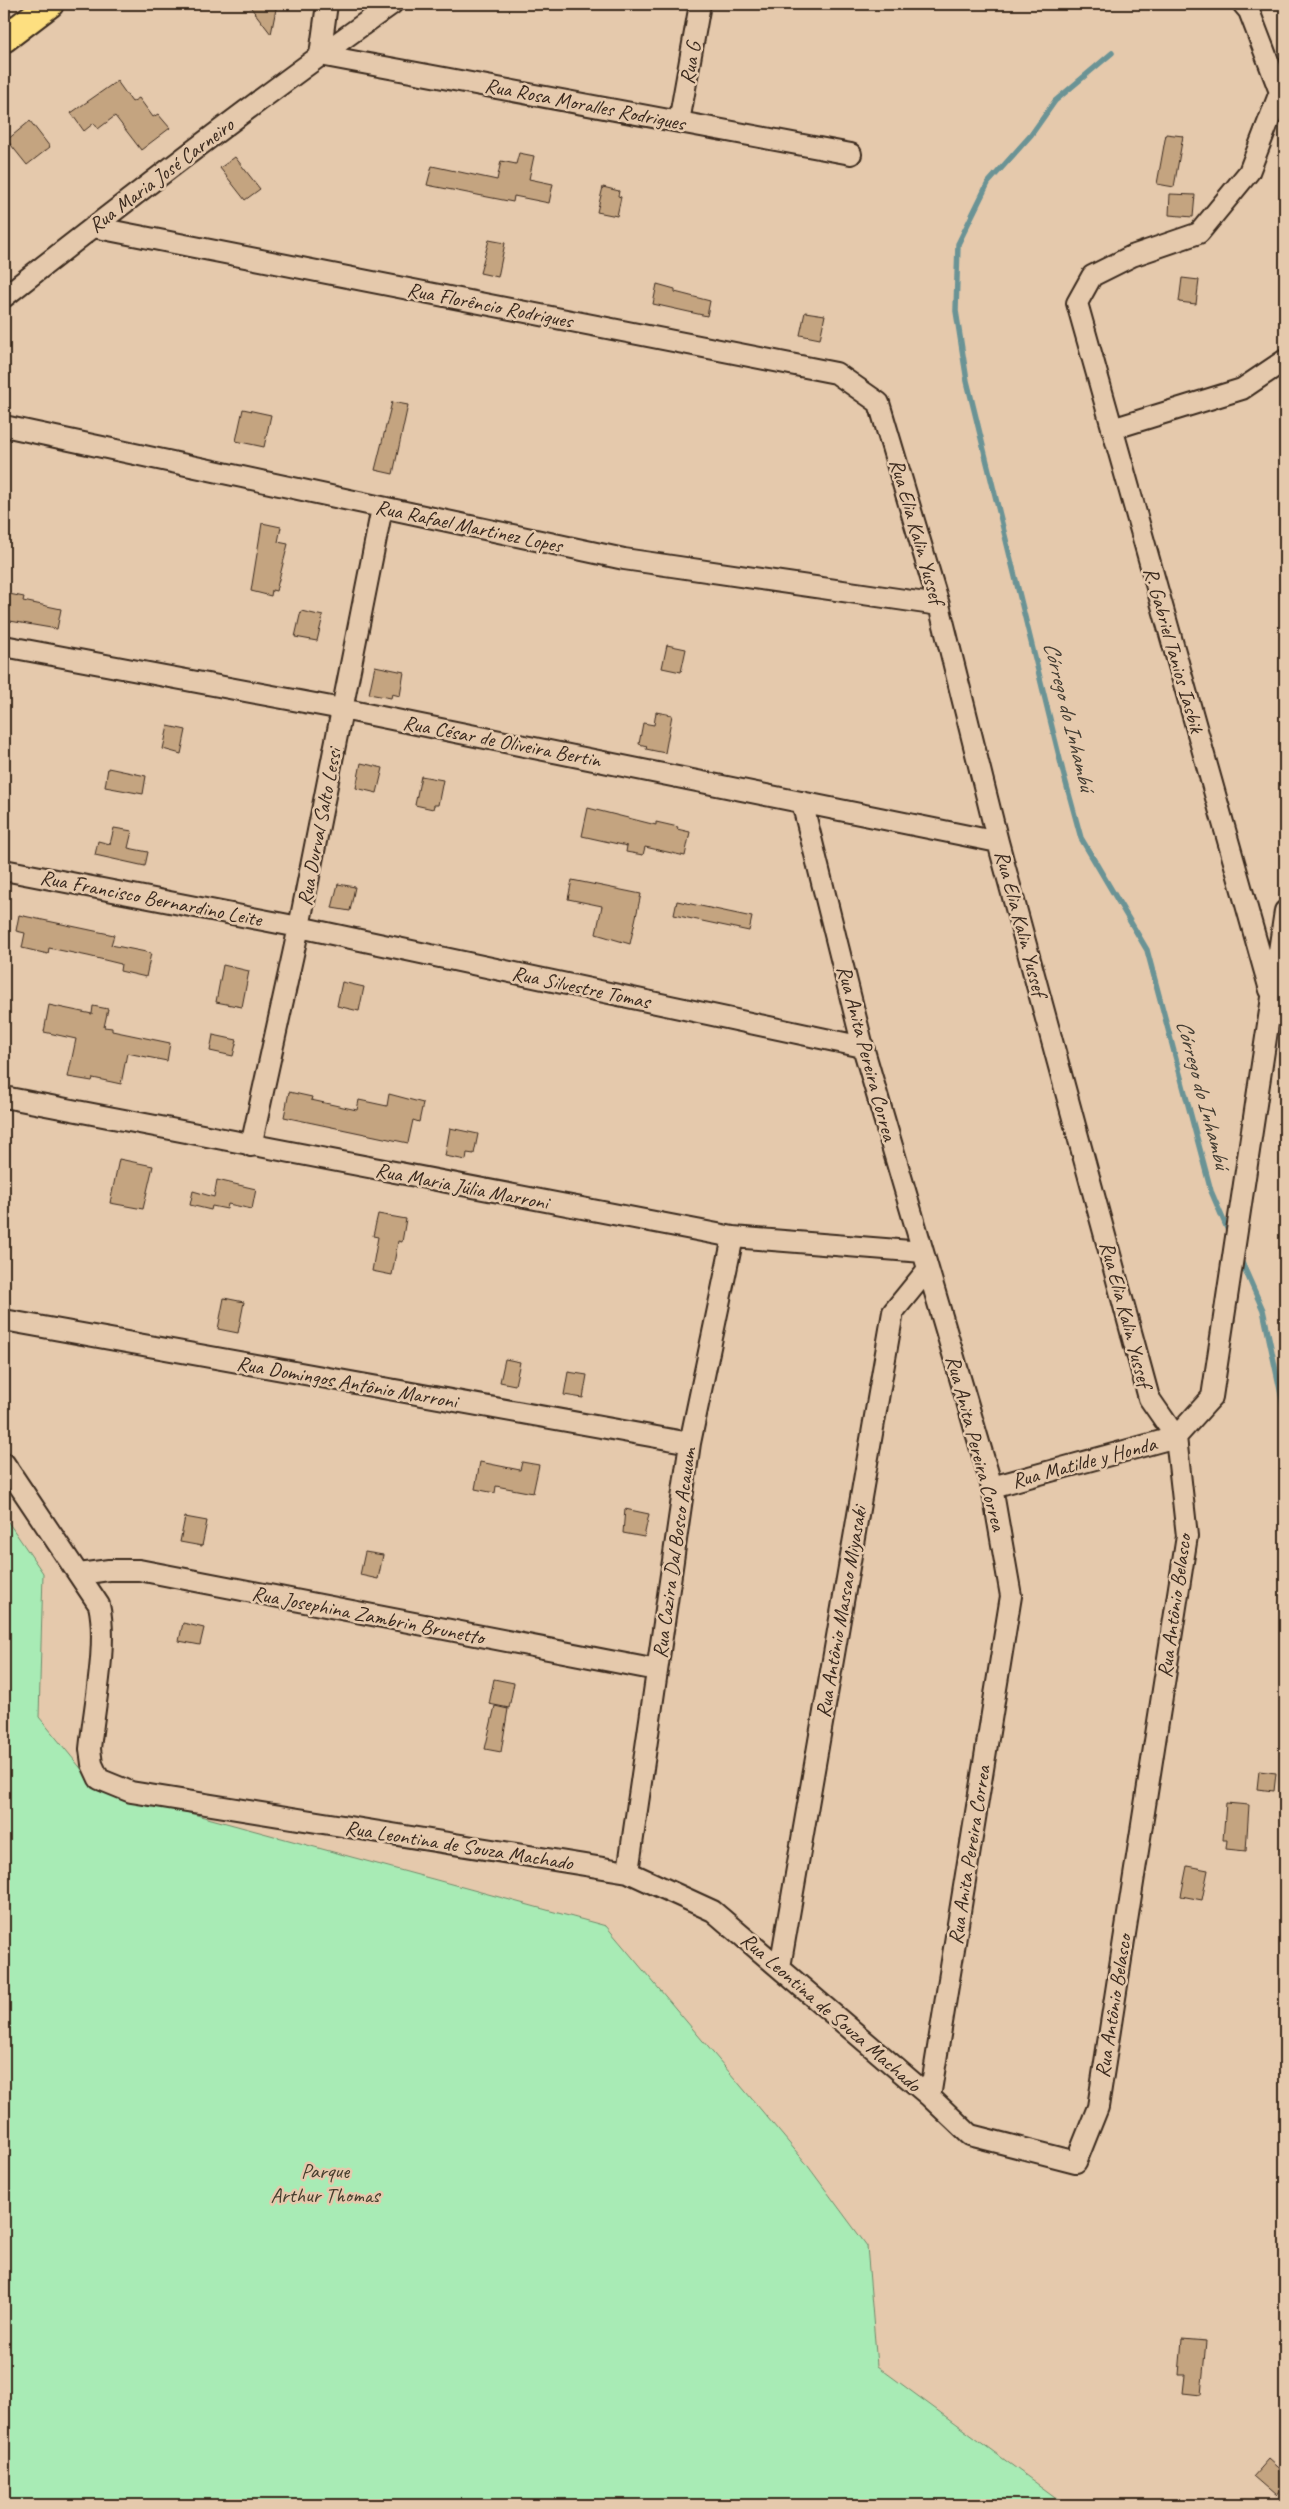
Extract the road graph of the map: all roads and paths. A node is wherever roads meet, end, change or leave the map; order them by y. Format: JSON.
{"nodes":[{"id":1,"x":50,"y":4,"type":"edge"},
{"id":2,"x":327,"y":4,"type":"edge"},
{"id":3,"x":392,"y":4,"type":"edge"},
{"id":4,"x":700,"y":4,"type":"edge"},
{"id":5,"x":1243,"y":4,"type":"edge"},
{"id":6,"x":4,"y":38,"type":"edge"},
{"id":7,"x":320,"y":55,"type":"junction"},
{"id":8,"x":679,"y":122,"type":"junction"},
{"id":9,"x":851,"y":154,"type":"dead end"},
{"id":10,"x":92,"y":227,"type":"junction"},
{"id":11,"x":4,"y":297,"type":"edge"},
{"id":12,"x":1285,"y":360,"type":"edge"},
{"id":13,"x":879,"y":403,"type":"joint"},
{"id":14,"x":4,"y":426,"type":"edge"},
{"id":15,"x":1112,"y":429,"type":"junction"},
{"id":16,"x":382,"y":508,"type":"junction"},
{"id":17,"x":939,"y":605,"type":"junction"},
{"id":18,"x":4,"y":646,"type":"edge"},
{"id":19,"x":342,"y":709,"type":"junction"},
{"id":20,"x":802,"y":802,"type":"junction"},
{"id":21,"x":998,"y":842,"type":"junction"},
{"id":22,"x":4,"y":870,"type":"edge"},
{"id":23,"x":1285,"y":911,"type":"edge"},
{"id":24,"x":299,"y":926,"type":"junction"},
{"id":25,"x":1271,"y":1002,"type":"junction"},
{"id":26,"x":863,"y":1047,"type":"junction"},
{"id":27,"x":4,"y":1097,"type":"edge"},
{"id":28,"x":251,"y":1146,"type":"junction"},
{"id":29,"x":733,"y":1237,"type":"junction"},
{"id":30,"x":926,"y":1260,"type":"junction"},
{"id":31,"x":4,"y":1320,"type":"edge"},
{"id":32,"x":1176,"y":1437,"type":"junction"},
{"id":33,"x":690,"y":1443,"type":"junction"},
{"id":34,"x":4,"y":1463,"type":"edge"},
{"id":35,"x":992,"y":1487,"type":"junction"},
{"id":36,"x":79,"y":1574,"type":"junction"},
{"id":37,"x":657,"y":1670,"type":"junction"},
{"id":38,"x":628,"y":1872,"type":"junction"},
{"id":39,"x":780,"y":1967,"type":"junction"},
{"id":40,"x":930,"y":2097,"type":"junction"},
{"id":41,"x":1076,"y":2162,"type":"joint"}],
"edges":[{"from":1,"to":6,"type":"main road"},
{"from":2,"to":7,"type":"street"},
{"from":3,"to":7,"type":"street","name":"Rua Maria José Carneiro"},
{"from":4,"to":8,"type":"street","name":"Rua G"},
{"from":5,"to":15,"type":"street","name":"R. Gabriel Tanios Iasbik"},
{"from":7,"to":8,"type":"street","name":"Rua Rosa Moralles Rodrigues"},
{"from":7,"to":10,"type":"street","name":"Rua Maria José Carneiro"},
{"from":8,"to":9,"type":"street","name":"Rua Rosa Moralles Rodrigues"},
{"from":10,"to":11,"type":"street","name":"Rua Maria José Carneiro"},
{"from":10,"to":13,"type":"street","name":"Rua Florêncio Rodrigues"},
{"from":12,"to":15,"type":"street"},
{"from":13,"to":17,"type":"street","name":"Rua Elia Kalin Yussef"},
{"from":14,"to":16,"type":"street","name":"Rua Rafael Martinez Lopes"},
{"from":15,"to":25,"type":"street","name":"R. Gabriel Tanios Iasbik"},
{"from":16,"to":17,"type":"street","name":"Rua Rafael Martinez Lopes"},
{"from":16,"to":19,"type":"street","name":"Rua Durval Salto Lessi"},
{"from":17,"to":21,"type":"street","name":"Rua Elia Kalin Yussef"},
{"from":18,"to":19,"type":"street","name":"Rua César de Oliveira Bertin"},
{"from":19,"to":20,"type":"street","name":"Rua César de Oliveira Bertin"},
{"from":19,"to":24,"type":"street","name":"Rua Durval Salto Lessi"},
{"from":20,"to":21,"type":"street","name":"Rua César de Oliveira Bertin"},
{"from":20,"to":26,"type":"street","name":"Rua Anita Pereira Correa"},
{"from":21,"to":32,"type":"street","name":"Rua Elia Kalin Yussef"},
{"from":22,"to":24,"type":"street","name":"Rua Francisco Bernardino Leite"},
{"from":23,"to":25,"type":"street"},
{"from":24,"to":26,"type":"street","name":"Rua Silvestre Tomas"},
{"from":24,"to":28,"type":"street","name":"Rua Durval Salto Lessi"},
{"from":25,"to":32,"type":"street"},
{"from":26,"to":30,"type":"street","name":"Rua Anita Pereira Correa"},
{"from":27,"to":28,"type":"street","name":"Rua Maria Júlia Marroni"},
{"from":28,"to":29,"type":"street","name":"Rua Maria Júlia Marroni"},
{"from":29,"to":30,"type":"street","name":"Rua Maria Júlia Marroni"},
{"from":29,"to":33,"type":"street","name":"Rua Cazira Dal Bosco Acauam"},
{"from":30,"to":35,"type":"street","name":"Rua Anita Pereira Correa"},
{"from":30,"to":39,"type":"street","name":"Rua Antônio Massao Miyasaki"},
{"from":31,"to":33,"type":"street","name":"Rua Domingos Antônio Marroni"},
{"from":32,"to":35,"type":"street","name":"Rua Matilde y Honda"},
{"from":32,"to":41,"type":"street","name":"Rua Antônio Belasco"},
{"from":33,"to":37,"type":"street","name":"Rua Cazira Dal Bosco Acauam"},
{"from":34,"to":36,"type":"street","name":"Rua Leontina de Souza Machado"},
{"from":35,"to":40,"type":"street","name":"Rua Anita Pereira Correa"},
{"from":36,"to":37,"type":"street","name":"Rua Josephina Zambrin Brunetto"},
{"from":36,"to":38,"type":"street","name":"Rua Leontina de Souza Machado"},
{"from":37,"to":38,"type":"street","name":"Rua Cazira Dal Bosco Acauam"},
{"from":38,"to":39,"type":"street","name":"Rua Leontina de Souza Machado"},
{"from":39,"to":40,"type":"street","name":"Rua Leontina de Souza Machado"},
{"from":40,"to":41,"type":"street","name":"Rua Leontina de Souza Machado"}]}
